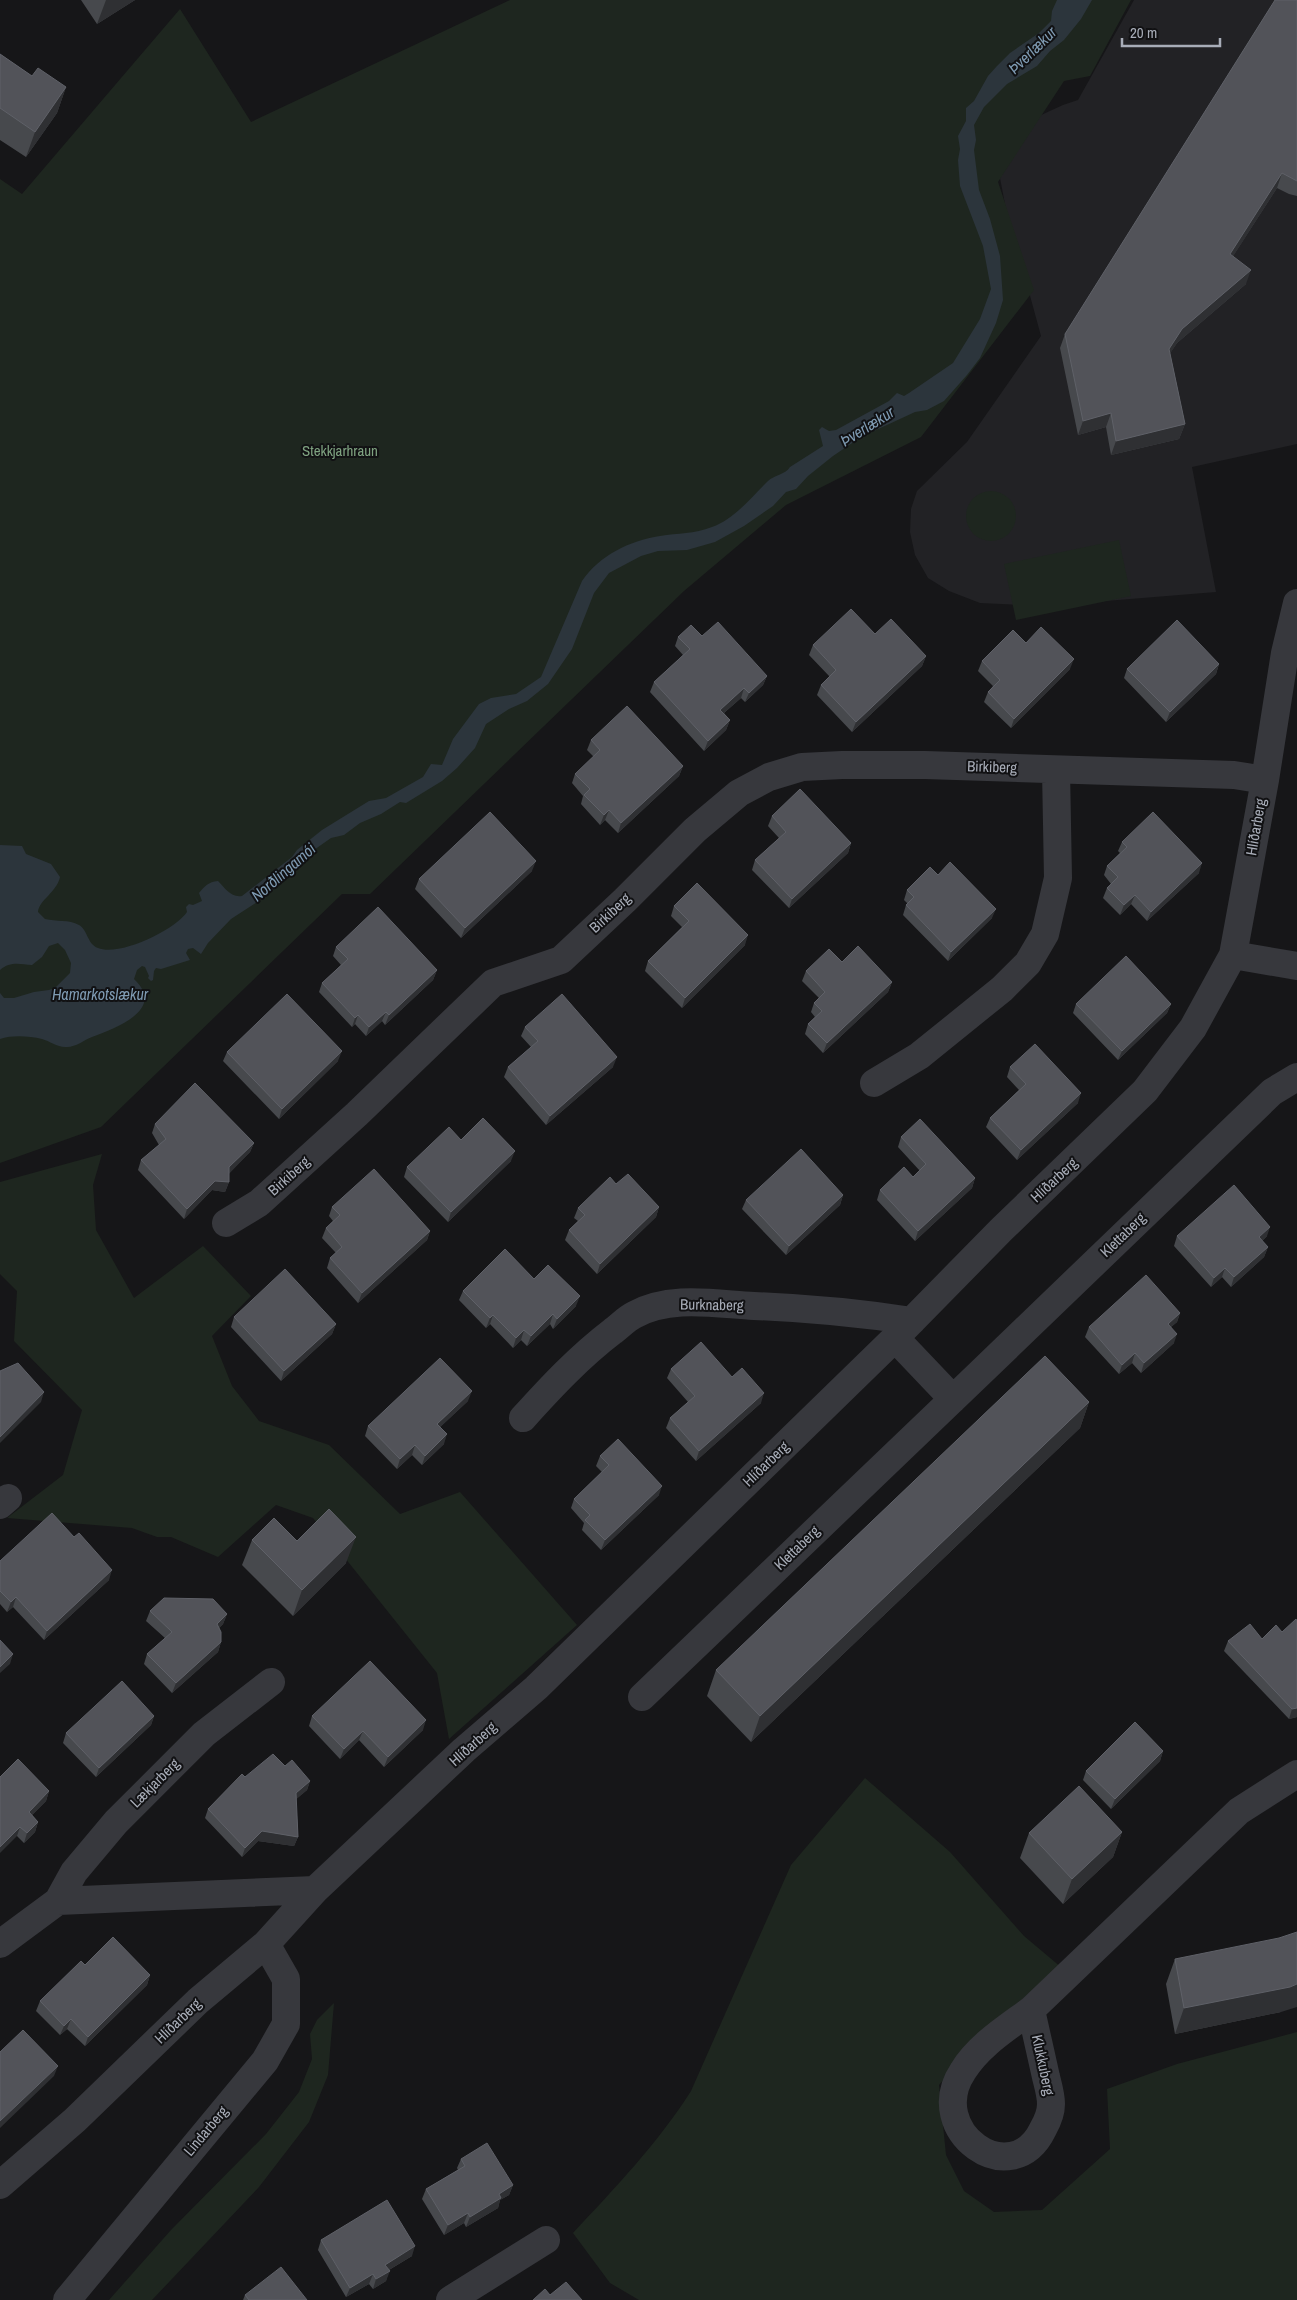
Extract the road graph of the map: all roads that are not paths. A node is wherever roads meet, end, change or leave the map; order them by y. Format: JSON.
{"nodes":[{"id":1,"x":1297,"y":603,"type":"edge"},
{"id":2,"x":1056,"y":770,"type":"junction"},
{"id":3,"x":1265,"y":780,"type":"junction"},
{"id":4,"x":1233,"y":955,"type":"junction"},
{"id":5,"x":1297,"y":966,"type":"edge"},
{"id":6,"x":1297,"y":1077,"type":"edge"},
{"id":7,"x":874,"y":1083,"type":"dead end"},
{"id":8,"x":226,"y":1223,"type":"dead end"},
{"id":9,"x":904,"y":1330,"type":"junction"},
{"id":10,"x":953,"y":1399,"type":"junction"},
{"id":11,"x":523,"y":1418,"type":"dead end"},
{"id":12,"x":271,"y":1682,"type":"dead end"},
{"id":13,"x":642,"y":1697,"type":"dead end"},
{"id":14,"x":1297,"y":1774,"type":"edge"},
{"id":15,"x":315,"y":1890,"type":"junction"},
{"id":16,"x":58,"y":1901,"type":"junction"},
{"id":17,"x":0,"y":1944,"type":"edge"},
{"id":18,"x":266,"y":1944,"type":"junction"},
{"id":19,"x":1031,"y":2010,"type":"junction"},
{"id":20,"x":0,"y":2185,"type":"edge"},
{"id":21,"x":546,"y":2240,"type":"dead end"},
{"id":22,"x":67,"y":2300,"type":"edge"},
{"id":23,"x":450,"y":2300,"type":"edge"}],
"edges":[{"from":1,"to":3,"type":"street","name":"Hlíðarberg"},
{"from":2,"to":3,"type":"street","name":"Birkiberg"},
{"from":2,"to":7,"type":"street"},
{"from":2,"to":8,"type":"street","name":"Birkiberg"},
{"from":3,"to":4,"type":"street","name":"Hlíðarberg"},
{"from":4,"to":5,"type":"street"},
{"from":4,"to":9,"type":"street","name":"Hlíðarberg"},
{"from":6,"to":10,"type":"street","name":"Klettaberg"},
{"from":9,"to":10,"type":"street"},
{"from":9,"to":11,"type":"street","name":"Burknaberg"},
{"from":9,"to":15,"type":"street","name":"Hlíðarberg"},
{"from":10,"to":13,"type":"street","name":"Klettaberg"},
{"from":12,"to":16,"type":"street","name":"Lækjarberg"},
{"from":14,"to":19,"type":"street","name":"Klukkuberg"},
{"from":15,"to":16,"type":"street"},
{"from":15,"to":18,"type":"street","name":"Hlíðarberg"},
{"from":16,"to":17,"type":"street","name":"Lækjarberg"},
{"from":18,"to":20,"type":"street","name":"Hlíðarberg"},
{"from":18,"to":22,"type":"street","name":"Lindarberg"},
{"from":19,"to":19,"type":"street","name":"Klukkuberg"},
{"from":21,"to":23,"type":"street"}]}
